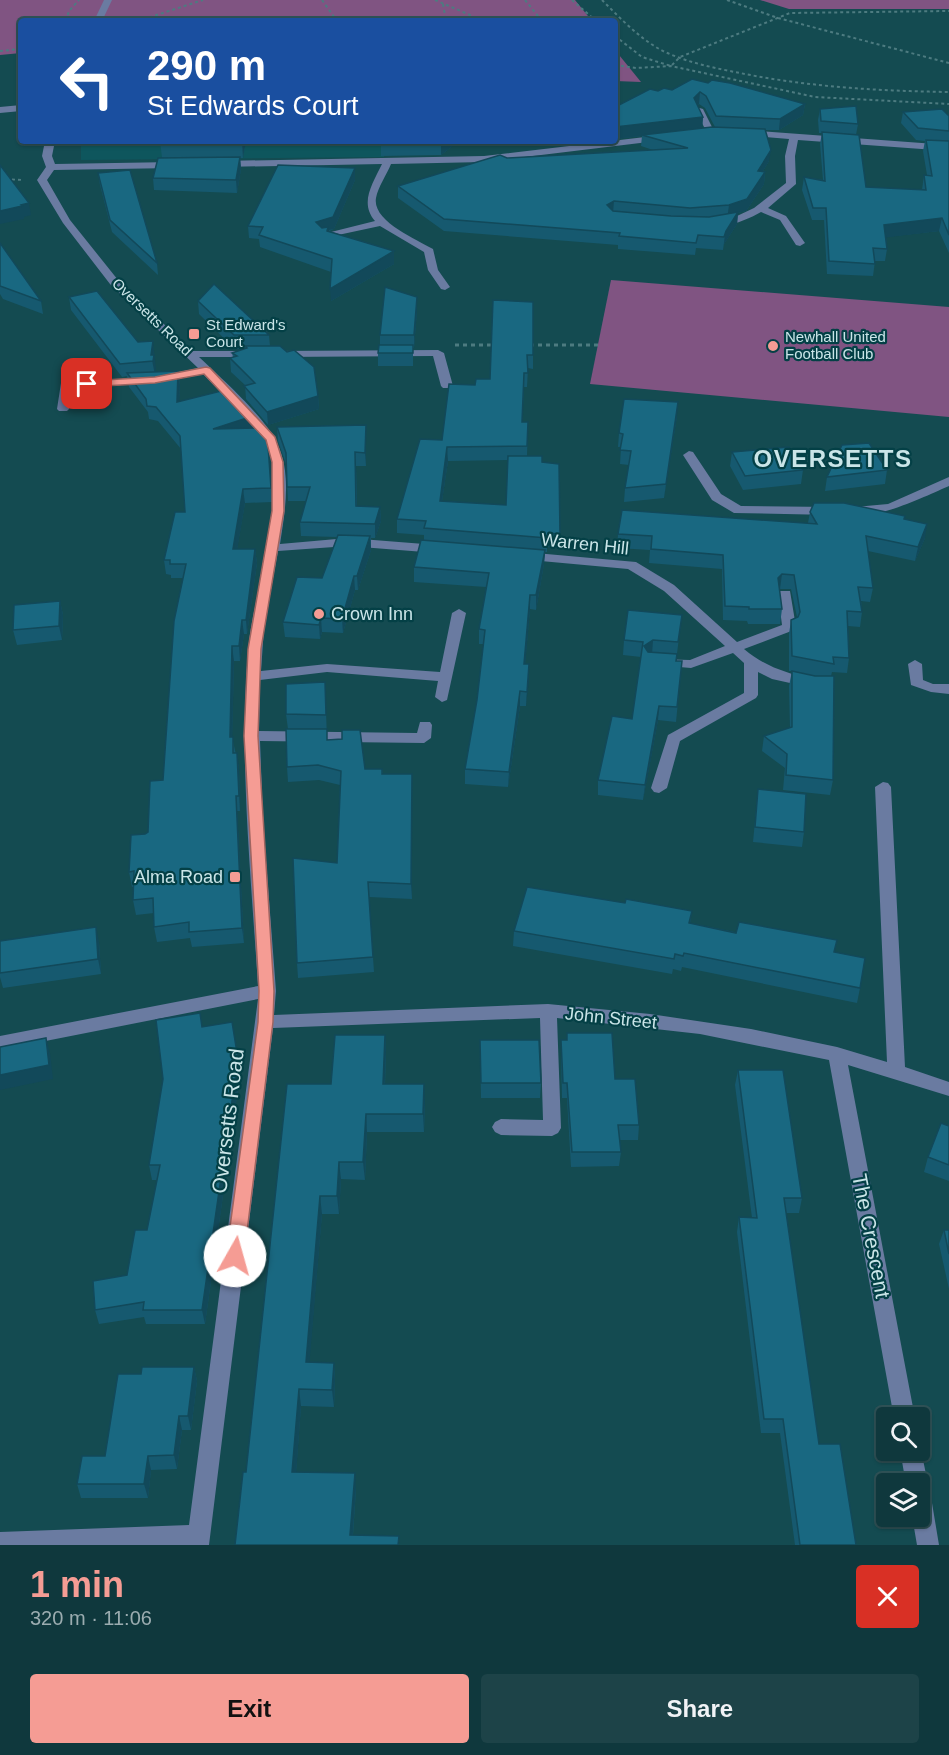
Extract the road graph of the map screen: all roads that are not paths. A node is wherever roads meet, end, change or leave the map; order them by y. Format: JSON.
{"nodes":[{"id":1,"x":108,"y":0,"type":"edge"},
{"id":2,"x":99,"y":18,"type":"edge"},
{"id":3,"x":18,"y":108,"type":"edge"},
{"id":4,"x":699,"y":109,"type":"edge"},
{"id":5,"x":0,"y":110,"type":"edge"},
{"id":6,"x":721,"y":133,"type":"junction"},
{"id":7,"x":700,"y":134,"type":"edge"},
{"id":8,"x":677,"y":136,"type":"edge"},
{"id":9,"x":794,"y":136,"type":"junction"},
{"id":10,"x":618,"y":143,"type":"edge"},
{"id":11,"x":49,"y":144,"type":"edge"},
{"id":12,"x":533,"y":144,"type":"edge"},
{"id":13,"x":613,"y":144,"type":"edge"},
{"id":14,"x":949,"y":148,"type":"edge"},
{"id":15,"x":540,"y":153,"type":"junction"},
{"id":16,"x":388,"y":160,"type":"junction"},
{"id":17,"x":190,"y":164,"type":"edge"},
{"id":18,"x":213,"y":164,"type":"edge"},
{"id":19,"x":51,"y":167,"type":"junction"},
{"id":20,"x":762,"y":209,"type":"junction"},
{"id":21,"x":382,"y":223,"type":"junction"},
{"id":22,"x":703,"y":223,"type":"edge"},
{"id":23,"x":324,"y":235,"type":"edge"},
{"id":24,"x":800,"y":243,"type":"dead end"},
{"id":25,"x":445,"y":287,"type":"dead end"},
{"id":26,"x":190,"y":354,"type":"junction"},
{"id":27,"x":206,"y":370,"type":"junction"},
{"id":28,"x":447,"y":386,"type":"edge"},
{"id":29,"x":63,"y":409,"type":"dead end"},
{"id":30,"x":689,"y":455,"type":"dead end"},
{"id":31,"x":949,"y":481,"type":"edge"},
{"id":32,"x":738,"y":510,"type":"junction"},
{"id":33,"x":720,"y":520,"type":"edge"},
{"id":34,"x":273,"y":548,"type":"junction"},
{"id":35,"x":446,"y":550,"type":"edge"},
{"id":36,"x":516,"y":555,"type":"edge"},
{"id":37,"x":785,"y":594,"type":"dead end"},
{"id":38,"x":459,"y":614,"type":"dead end"},
{"id":39,"x":735,"y":648,"type":"junction"},
{"id":40,"x":652,"y":661,"type":"edge"},
{"id":41,"x":751,"y":662,"type":"junction"},
{"id":42,"x":915,"y":664,"type":"dead end"},
{"id":43,"x":254,"y":676,"type":"junction"},
{"id":44,"x":445,"y":677,"type":"junction"},
{"id":45,"x":823,"y":684,"type":"edge"},
{"id":46,"x":949,"y":689,"type":"edge"},
{"id":47,"x":442,"y":697,"type":"dead end"},
{"id":48,"x":425,"y":725,"type":"dead end"},
{"id":49,"x":251,"y":736,"type":"junction"},
{"id":50,"x":883,"y":787,"type":"dead end"},
{"id":51,"x":658,"y":788,"type":"dead end"},
{"id":52,"x":267,"y":991,"type":"junction"},
{"id":53,"x":548,"y":1011,"type":"junction"},
{"id":54,"x":266,"y":1022,"type":"junction"},
{"id":55,"x":0,"y":1043,"type":"edge"},
{"id":56,"x":837,"y":1054,"type":"junction"},
{"id":57,"x":896,"y":1069,"type":"junction"},
{"id":58,"x":949,"y":1089,"type":"edge"},
{"id":59,"x":501,"y":1127,"type":"dead end"},
{"id":60,"x":902,"y":1407,"type":"edge"},
{"id":61,"x":925,"y":1527,"type":"edge"},
{"id":62,"x":198,"y":1541,"type":"edge"},
{"id":63,"x":0,"y":1543,"type":"edge"},
{"id":64,"x":928,"y":1545,"type":"edge"}],
"edges":[{"from":1,"to":2,"type":"street"},
{"from":3,"to":5,"type":"street"},
{"from":4,"to":6,"type":"street"},
{"from":6,"to":7,"type":"street"},
{"from":6,"to":9,"type":"street"},
{"from":8,"to":10,"type":"street"},
{"from":9,"to":14,"type":"street"},
{"from":9,"to":20,"type":"street"},
{"from":11,"to":19,"type":"street","name":"Oversetts Road"},
{"from":12,"to":15,"type":"street"},
{"from":13,"to":15,"type":"street"},
{"from":15,"to":16,"type":"street"},
{"from":16,"to":18,"type":"street"},
{"from":16,"to":21,"type":"street"},
{"from":17,"to":19,"type":"street"},
{"from":19,"to":26,"type":"street","name":"Oversetts Road"},
{"from":20,"to":22,"type":"street"},
{"from":20,"to":24,"type":"street"},
{"from":21,"to":23,"type":"street"},
{"from":21,"to":25,"type":"street"},
{"from":26,"to":27,"type":"street","name":"Oversetts Road"},
{"from":26,"to":28,"type":"street"},
{"from":27,"to":29,"type":"street"},
{"from":27,"to":34,"type":"street","name":"Oversetts Road"},
{"from":30,"to":32,"type":"street"},
{"from":31,"to":32,"type":"street"},
{"from":32,"to":33,"type":"street"},
{"from":34,"to":35,"type":"street"},
{"from":34,"to":43,"type":"street","name":"Oversetts Road"},
{"from":36,"to":39,"type":"street","name":"Warren Hill"},
{"from":37,"to":39,"type":"street"},
{"from":38,"to":44,"type":"street"},
{"from":39,"to":40,"type":"street"},
{"from":39,"to":41,"type":"street","name":"Warren Hill"},
{"from":41,"to":45,"type":"street","name":"Warren Hill"},
{"from":41,"to":51,"type":"street"},
{"from":42,"to":46,"type":"street"},
{"from":43,"to":44,"type":"street"},
{"from":43,"to":49,"type":"street","name":"Oversetts Road"},
{"from":44,"to":47,"type":"street"},
{"from":48,"to":49,"type":"street"},
{"from":49,"to":52,"type":"street","name":"Oversetts Road"},
{"from":50,"to":57,"type":"street"},
{"from":52,"to":54,"type":"street","name":"Oversetts Road"},
{"from":52,"to":55,"type":"street"},
{"from":53,"to":54,"type":"street","name":"John Street"},
{"from":53,"to":56,"type":"street","name":"John Street"},
{"from":53,"to":59,"type":"street"},
{"from":54,"to":62,"type":"street","name":"Oversetts Road"},
{"from":56,"to":57,"type":"street","name":"John Street"},
{"from":56,"to":60,"type":"street","name":"The Crescent"},
{"from":57,"to":58,"type":"street","name":"John Street"},
{"from":61,"to":64,"type":"street"},
{"from":62,"to":63,"type":"street"}]}
